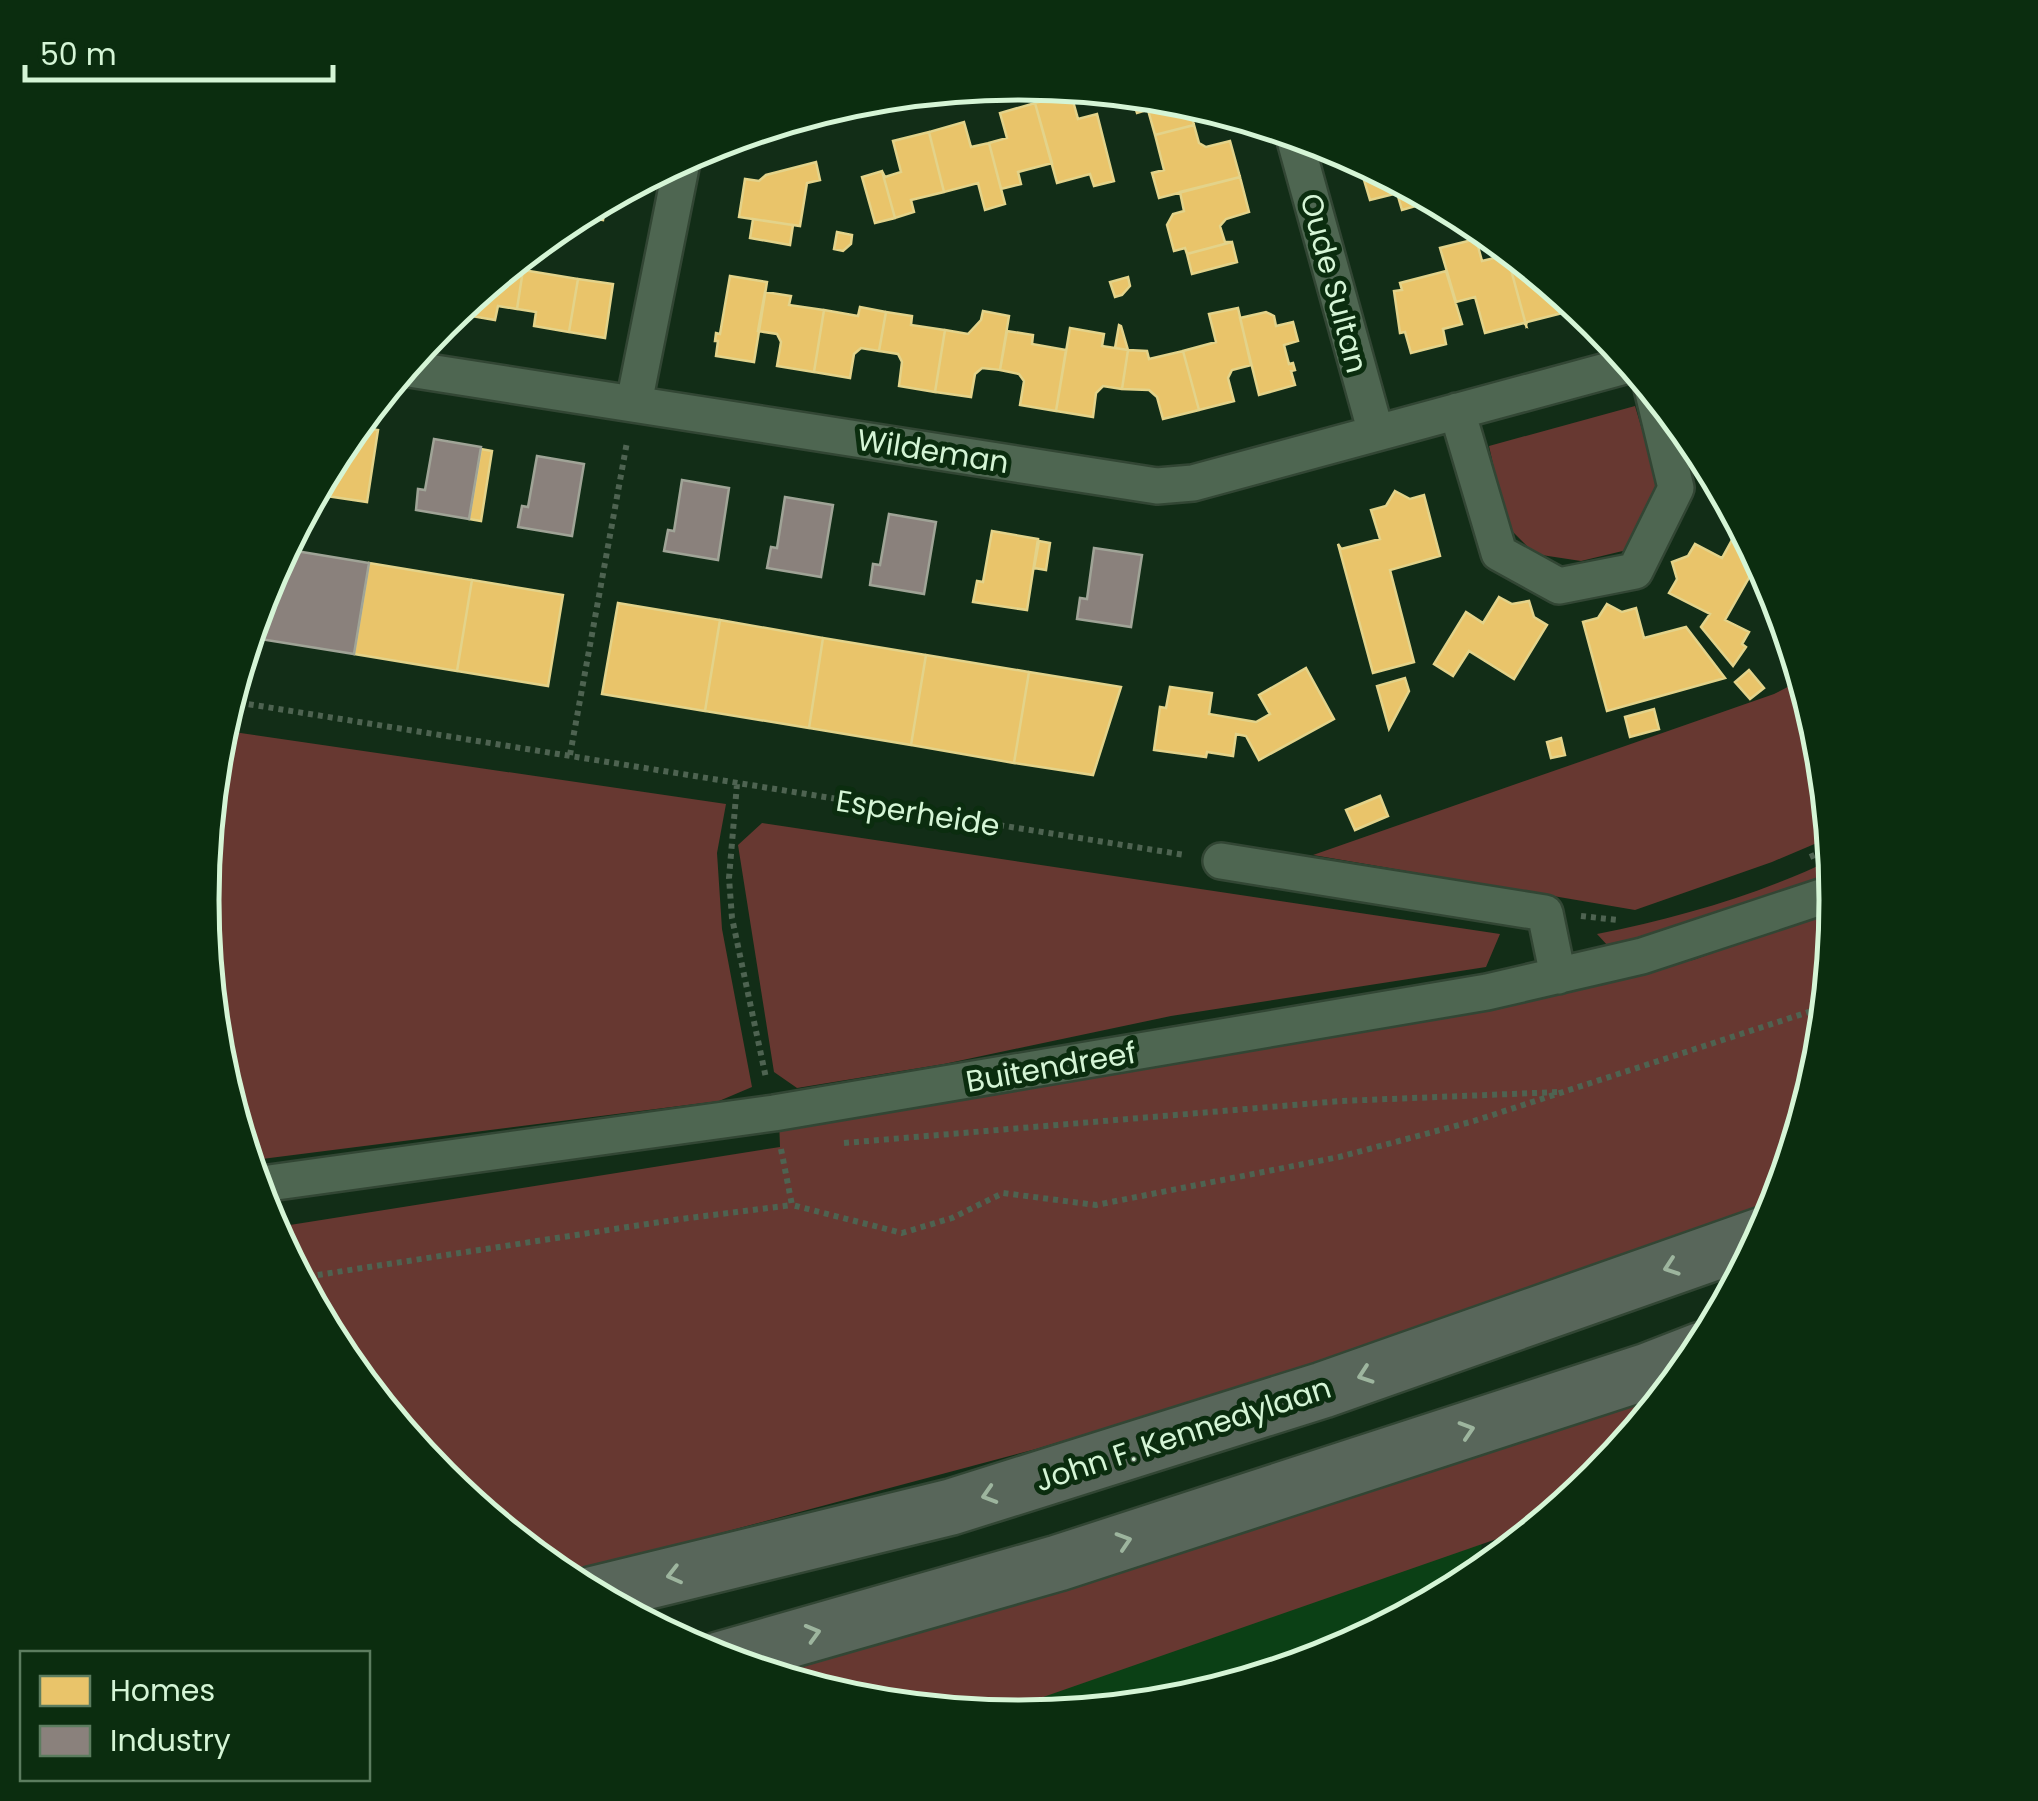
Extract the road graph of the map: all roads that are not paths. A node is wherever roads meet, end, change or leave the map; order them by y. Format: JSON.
{"nodes":[{"id":1,"x":1298,"y":150,"type":"edge"},
{"id":2,"x":679,"y":177,"type":"edge"},
{"id":3,"x":1616,"y":368,"type":"edge"},
{"id":4,"x":419,"y":370,"type":"edge"},
{"id":5,"x":634,"y":403,"type":"junction"},
{"id":6,"x":1458,"y":410,"type":"junction"},
{"id":7,"x":1660,"y":421,"type":"edge"},
{"id":8,"x":1376,"y":433,"type":"junction"},
{"id":9,"x":1221,"y":861,"type":"road end"},
{"id":10,"x":1820,"y":897,"type":"edge"},
{"id":11,"x":1558,"y":976,"type":"junction"},
{"id":12,"x":270,"y":1183,"type":"edge"},
{"id":13,"x":1743,"y":1242,"type":"edge"},
{"id":14,"x":1673,"y":1361,"type":"edge"},
{"id":15,"x":613,"y":1590,"type":"edge"},
{"id":16,"x":745,"y":1652,"type":"edge"}],
"edges":[{"from":1,"to":8,"type":"street","name":"Oude Sultan"},
{"from":2,"to":5,"type":"street"},
{"from":3,"to":6,"type":"street","name":"Wildeman"},
{"from":4,"to":5,"type":"street","name":"Wildeman"},
{"from":5,"to":8,"type":"street","name":"Wildeman"},
{"from":6,"to":7,"type":"street"},
{"from":6,"to":8,"type":"street","name":"Wildeman"},
{"from":9,"to":11,"type":"street"},
{"from":10,"to":11,"type":"street","name":"Buitendreef"},
{"from":11,"to":12,"type":"street","name":"Buitendreef"},
{"from":13,"to":15,"type":"highway","name":"John F. Kennedylaan","one_way":true},
{"from":16,"to":14,"type":"highway","one_way":true}]}
